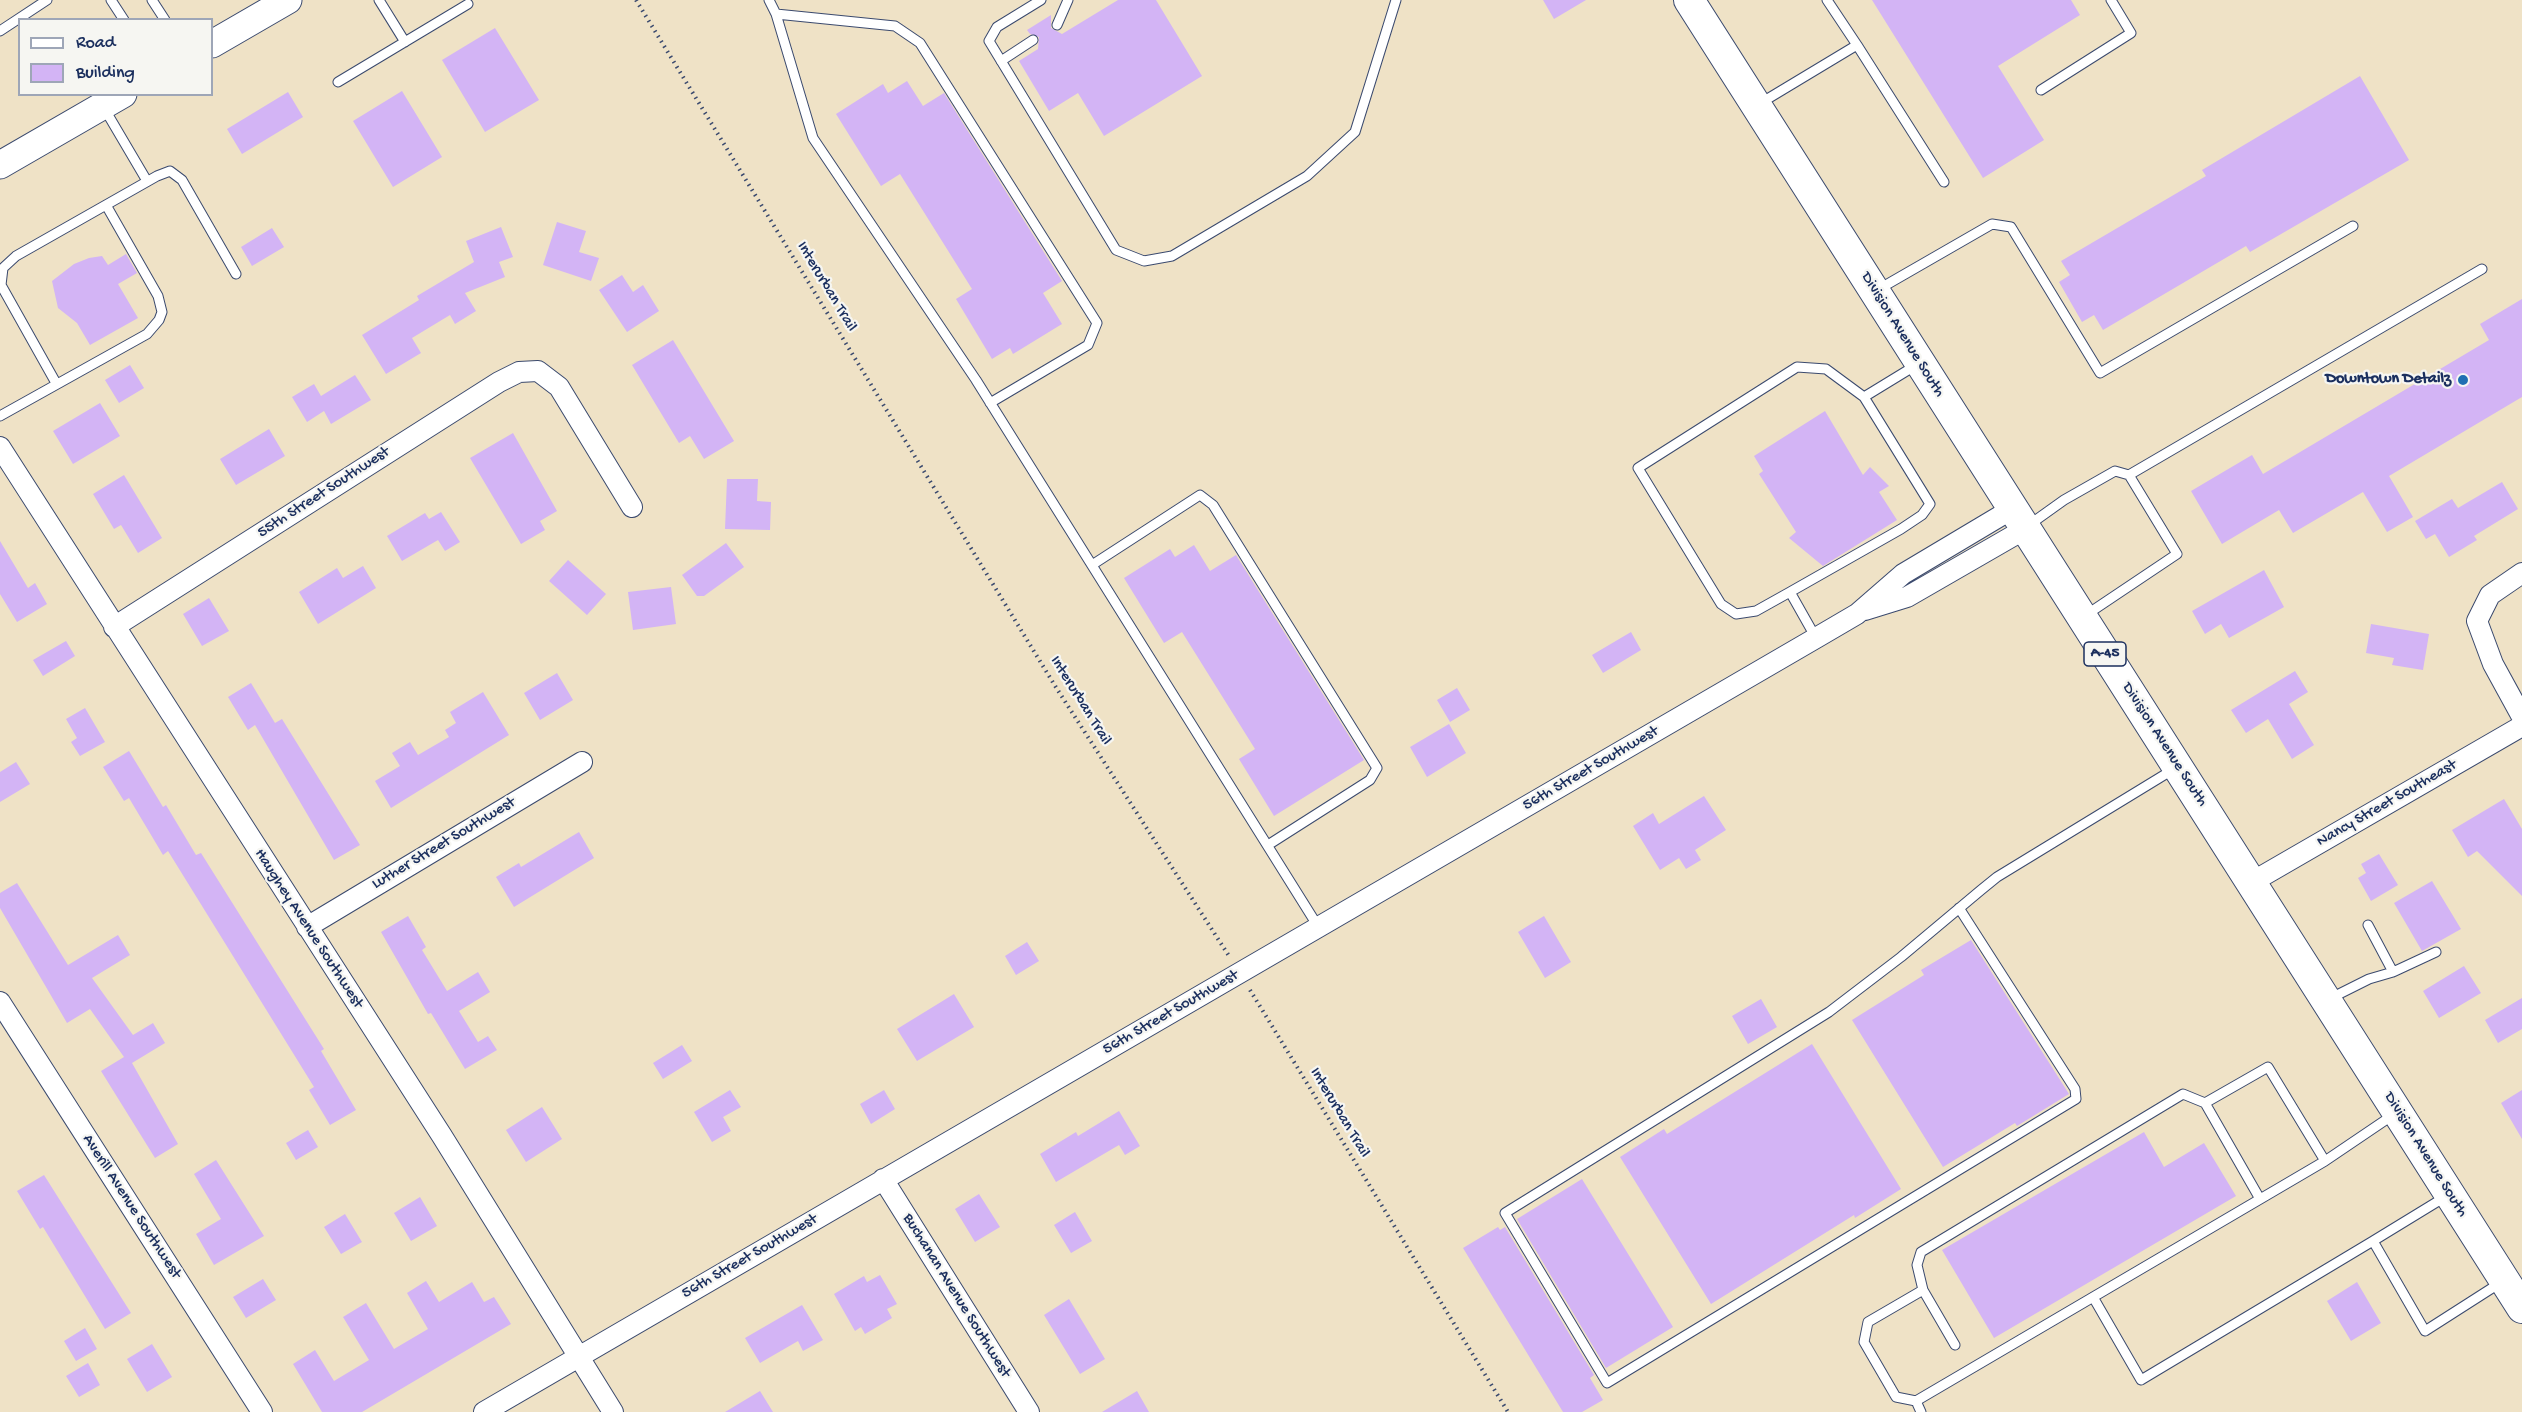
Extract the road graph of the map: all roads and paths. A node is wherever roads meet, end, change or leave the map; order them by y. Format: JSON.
{"nodes":[{"id":1,"x":47,"y":0,"type":"edge"},
{"id":2,"x":111,"y":0,"type":"edge"},
{"id":3,"x":153,"y":0,"type":"edge"},
{"id":4,"x":288,"y":0,"type":"edge"},
{"id":5,"x":379,"y":0,"type":"edge"},
{"id":6,"x":636,"y":0,"type":"edge"},
{"id":7,"x":769,"y":0,"type":"edge"},
{"id":8,"x":1041,"y":0,"type":"edge"},
{"id":9,"x":1068,"y":0,"type":"edge"},
{"id":10,"x":1396,"y":0,"type":"edge"},
{"id":11,"x":1689,"y":0,"type":"edge"},
{"id":12,"x":1827,"y":0,"type":"edge"},
{"id":13,"x":2111,"y":0,"type":"edge"},
{"id":14,"x":468,"y":4,"type":"dead end"},
{"id":15,"x":776,"y":14,"type":"junction"},
{"id":16,"x":20,"y":18,"type":"edge"},
{"id":17,"x":123,"y":18,"type":"edge"},
{"id":18,"x":164,"y":18,"type":"edge"},
{"id":19,"x":18,"y":19,"type":"edge"},
{"id":20,"x":1057,"y":25,"type":"dead end"},
{"id":21,"x":0,"y":31,"type":"edge"},
{"id":22,"x":1033,"y":40,"type":"dead end"},
{"id":23,"x":405,"y":42,"type":"junction"},
{"id":24,"x":213,"y":43,"type":"edge"},
{"id":25,"x":1857,"y":45,"type":"junction"},
{"id":26,"x":1001,"y":61,"type":"junction"},
{"id":27,"x":338,"y":82,"type":"dead end"},
{"id":28,"x":2041,"y":90,"type":"dead end"},
{"id":29,"x":113,"y":100,"type":"edge"},
{"id":30,"x":1757,"y":106,"type":"junction"},
{"id":31,"x":0,"y":165,"type":"edge"},
{"id":32,"x":147,"y":182,"type":"junction"},
{"id":33,"x":1944,"y":182,"type":"dead end"},
{"id":34,"x":106,"y":204,"type":"junction"},
{"id":35,"x":2353,"y":226,"type":"dead end"},
{"id":36,"x":2482,"y":269,"type":"dead end"},
{"id":37,"x":236,"y":274,"type":"dead end"},
{"id":38,"x":1875,"y":291,"type":"junction"},
{"id":39,"x":1920,"y":363,"type":"junction"},
{"id":40,"x":56,"y":383,"type":"junction"},
{"id":41,"x":1864,"y":397,"type":"junction"},
{"id":42,"x":990,"y":403,"type":"junction"},
{"id":43,"x":0,"y":416,"type":"edge"},
{"id":44,"x":0,"y":447,"type":"edge"},
{"id":45,"x":2129,"y":475,"type":"junction"},
{"id":46,"x":632,"y":507,"type":"dead end"},
{"id":47,"x":2019,"y":519,"type":"junction"},
{"id":48,"x":1092,"y":566,"type":"junction"},
{"id":49,"x":2522,"y":573,"type":"edge"},
{"id":50,"x":1790,"y":592,"type":"junction"},
{"id":51,"x":2082,"y":617,"type":"junction"},
{"id":52,"x":114,"y":627,"type":"junction"},
{"id":53,"x":1816,"y":638,"type":"junction"},
{"id":54,"x":2522,"y":717,"type":"edge"},
{"id":55,"x":2522,"y":726,"type":"edge"},
{"id":56,"x":582,"y":762,"type":"dead end"},
{"id":57,"x":2179,"y":766,"type":"junction"},
{"id":58,"x":1268,"y":845,"type":"junction"},
{"id":59,"x":2252,"y":882,"type":"junction"},
{"id":60,"x":1959,"y":908,"type":"junction"},
{"id":61,"x":2368,"y":925,"type":"dead end"},
{"id":62,"x":307,"y":927,"type":"junction"},
{"id":63,"x":1319,"y":928,"type":"junction"},
{"id":64,"x":2436,"y":952,"type":"dead end"},
{"id":65,"x":2393,"y":972,"type":"junction"},
{"id":66,"x":1240,"y":973,"type":"junction"},
{"id":67,"x":2327,"y":1000,"type":"junction"},
{"id":68,"x":0,"y":1002,"type":"edge"},
{"id":69,"x":2205,"y":1103,"type":"junction"},
{"id":70,"x":2398,"y":1112,"type":"junction"},
{"id":71,"x":2325,"y":1161,"type":"junction"},
{"id":72,"x":884,"y":1179,"type":"junction"},
{"id":73,"x":2450,"y":1194,"type":"junction"},
{"id":74,"x":2260,"y":1199,"type":"junction"},
{"id":75,"x":2373,"y":1241,"type":"junction"},
{"id":76,"x":2504,"y":1280,"type":"junction"},
{"id":77,"x":1923,"y":1290,"type":"junction"},
{"id":78,"x":2092,"y":1297,"type":"junction"},
{"id":79,"x":2522,"y":1308,"type":"edge"},
{"id":80,"x":1955,"y":1345,"type":"dead end"},
{"id":81,"x":578,"y":1357,"type":"junction"},
{"id":82,"x":1916,"y":1401,"type":"junction"},
{"id":83,"x":262,"y":1412,"type":"edge"},
{"id":84,"x":484,"y":1412,"type":"edge"},
{"id":85,"x":613,"y":1412,"type":"edge"},
{"id":86,"x":1029,"y":1412,"type":"edge"},
{"id":87,"x":1508,"y":1412,"type":"edge"},
{"id":88,"x":1921,"y":1412,"type":"edge"}],
"edges":[{"from":1,"to":16,"type":"lane"},
{"from":2,"to":17,"type":"lane"},
{"from":3,"to":18,"type":"lane"},
{"from":4,"to":24,"type":"main road"},
{"from":5,"to":23,"type":"lane"},
{"from":6,"to":66,"type":"path","name":"Interurban Trail"},
{"from":7,"to":15,"type":"lane"},
{"from":8,"to":26,"type":"lane"},
{"from":9,"to":20,"type":"lane"},
{"from":10,"to":26,"type":"lane"},
{"from":11,"to":30,"type":"main road","name":"Division Avenue South","number":"A-45"},
{"from":12,"to":25,"type":"lane"},
{"from":13,"to":28,"type":"lane"},
{"from":14,"to":23,"type":"lane"},
{"from":15,"to":42,"type":"lane"},
{"from":15,"to":42,"type":"lane"},
{"from":19,"to":21,"type":"lane"},
{"from":22,"to":26,"type":"lane"},
{"from":23,"to":27,"type":"lane"},
{"from":25,"to":30,"type":"lane"},
{"from":25,"to":33,"type":"lane"},
{"from":29,"to":31,"type":"main road"},
{"from":29,"to":32,"type":"lane"},
{"from":30,"to":38,"type":"main road","name":"Division Avenue South","number":"A-45"},
{"from":32,"to":34,"type":"lane"},
{"from":32,"to":37,"type":"lane"},
{"from":34,"to":40,"type":"lane"},
{"from":34,"to":40,"type":"lane"},
{"from":35,"to":38,"type":"lane"},
{"from":36,"to":45,"type":"lane"},
{"from":38,"to":39,"type":"main road","name":"Division Avenue South","number":"A-45"},
{"from":39,"to":41,"type":"lane"},
{"from":39,"to":47,"type":"main road","name":"Division Avenue South","number":"A-45"},
{"from":40,"to":43,"type":"lane"},
{"from":41,"to":50,"type":"lane"},
{"from":41,"to":50,"type":"lane"},
{"from":42,"to":48,"type":"lane"},
{"from":44,"to":52,"type":"street","name":"Haughey Avenue Southwest"},
{"from":45,"to":47,"type":"lane"},
{"from":45,"to":51,"type":"lane"},
{"from":46,"to":52,"type":"street","name":"55th Street Southwest"},
{"from":47,"to":51,"type":"main road","name":"Division Avenue South","number":"A-45"},
{"from":47,"to":53,"type":"street","name":"56th Street Southwest"},
{"from":48,"to":58,"type":"lane"},
{"from":48,"to":58,"type":"lane"},
{"from":49,"to":54,"type":"street"},
{"from":50,"to":53,"type":"lane"},
{"from":51,"to":57,"type":"main road","name":"Division Avenue South","number":"A-45"},
{"from":52,"to":62,"type":"street","name":"Haughey Avenue Southwest"},
{"from":53,"to":63,"type":"street","name":"56th Street Southwest"},
{"from":55,"to":59,"type":"street","name":"Nancy Street Southeast"},
{"from":56,"to":62,"type":"street","name":"Luther Street Southwest"},
{"from":57,"to":59,"type":"main road","name":"Division Avenue South","number":"A-45"},
{"from":57,"to":60,"type":"lane"},
{"from":58,"to":63,"type":"lane"},
{"from":59,"to":67,"type":"main road","name":"Division Avenue South","number":"A-45"},
{"from":60,"to":60,"type":"lane"},
{"from":61,"to":65,"type":"lane"},
{"from":62,"to":81,"type":"street","name":"Haughey Avenue Southwest"},
{"from":63,"to":66,"type":"street","name":"56th Street Southwest"},
{"from":64,"to":65,"type":"lane"},
{"from":65,"to":67,"type":"lane"},
{"from":66,"to":72,"type":"street","name":"56th Street Southwest"},
{"from":66,"to":87,"type":"path","name":"Interurban Trail"},
{"from":67,"to":70,"type":"main road","name":"Division Avenue South","number":"A-45"},
{"from":68,"to":83,"type":"street","name":"Averill Avenue Southwest"},
{"from":69,"to":71,"type":"lane"},
{"from":69,"to":74,"type":"lane"},
{"from":69,"to":77,"type":"lane"},
{"from":70,"to":71,"type":"lane"},
{"from":70,"to":73,"type":"main road","name":"Division Avenue South","number":"A-45"},
{"from":71,"to":74,"type":"lane"},
{"from":72,"to":81,"type":"street","name":"56th Street Southwest"},
{"from":72,"to":86,"type":"street","name":"Buchanan Avenue Southwest"},
{"from":73,"to":75,"type":"lane"},
{"from":73,"to":76,"type":"main road","name":"Division Avenue South","number":"A-45"},
{"from":74,"to":78,"type":"lane"},
{"from":75,"to":76,"type":"lane"},
{"from":75,"to":78,"type":"lane"},
{"from":76,"to":79,"type":"main road","name":"Division Avenue South","number":"A-45"},
{"from":77,"to":80,"type":"lane"},
{"from":77,"to":82,"type":"lane"},
{"from":78,"to":82,"type":"lane"},
{"from":81,"to":84,"type":"street","name":"56th Street Southwest"},
{"from":81,"to":85,"type":"street","name":"Haughey Avenue Southwest"},
{"from":82,"to":88,"type":"lane"}]}
